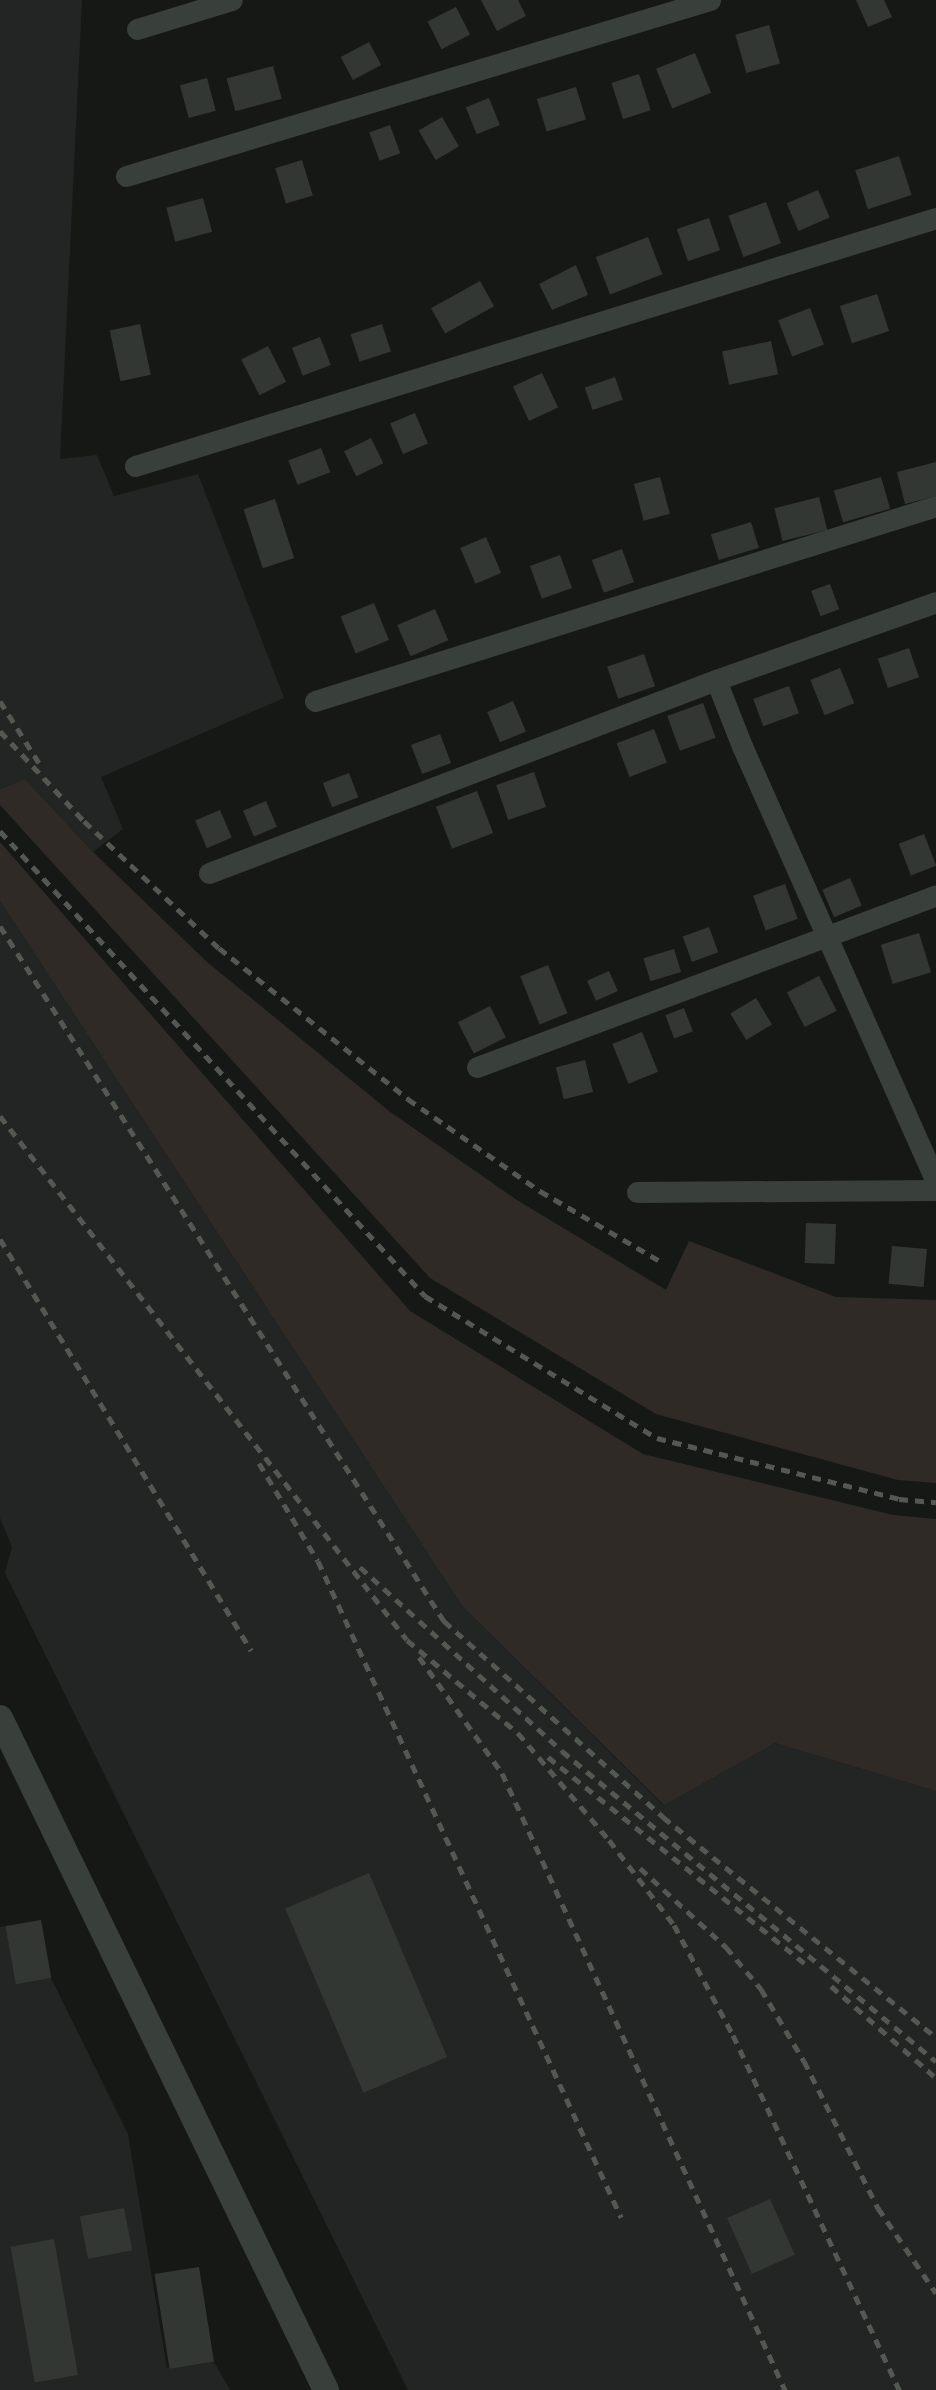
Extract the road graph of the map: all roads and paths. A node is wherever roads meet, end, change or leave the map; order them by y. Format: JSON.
{"nodes":[{"id":1,"x":232,"y":0,"type":"edge"},
{"id":2,"x":710,"y":0,"type":"edge"},
{"id":3,"x":137,"y":29,"type":"dead end"},
{"id":4,"x":126,"y":176,"type":"dead end"},
{"id":5,"x":936,"y":218,"type":"edge"},
{"id":6,"x":135,"y":466,"type":"dead end"},
{"id":7,"x":936,"y":506,"type":"edge"},
{"id":8,"x":936,"y":602,"type":"edge"},
{"id":9,"x":716,"y":680,"type":"junction"},
{"id":10,"x":315,"y":701,"type":"dead end"},
{"id":11,"x":209,"y":873,"type":"dead end"},
{"id":12,"x":936,"y":895,"type":"edge"},
{"id":13,"x":827,"y":938,"type":"junction"},
{"id":14,"x":477,"y":1067,"type":"dead end"},
{"id":15,"x":936,"y":1182,"type":"edge"},
{"id":16,"x":936,"y":1190,"type":"edge"},
{"id":17,"x":637,"y":1192,"type":"dead end"},
{"id":18,"x":0,"y":1718,"type":"edge"},
{"id":19,"x":326,"y":2390,"type":"edge"}],
"edges":[{"from":1,"to":3,"type":"street"},
{"from":2,"to":4,"type":"street"},
{"from":5,"to":6,"type":"street"},
{"from":7,"to":10,"type":"street"},
{"from":8,"to":9,"type":"street"},
{"from":9,"to":11,"type":"street"},
{"from":9,"to":13,"type":"street"},
{"from":12,"to":13,"type":"street"},
{"from":13,"to":14,"type":"street"},
{"from":13,"to":15,"type":"street"},
{"from":16,"to":17,"type":"street"},
{"from":18,"to":19,"type":"street"}]}
